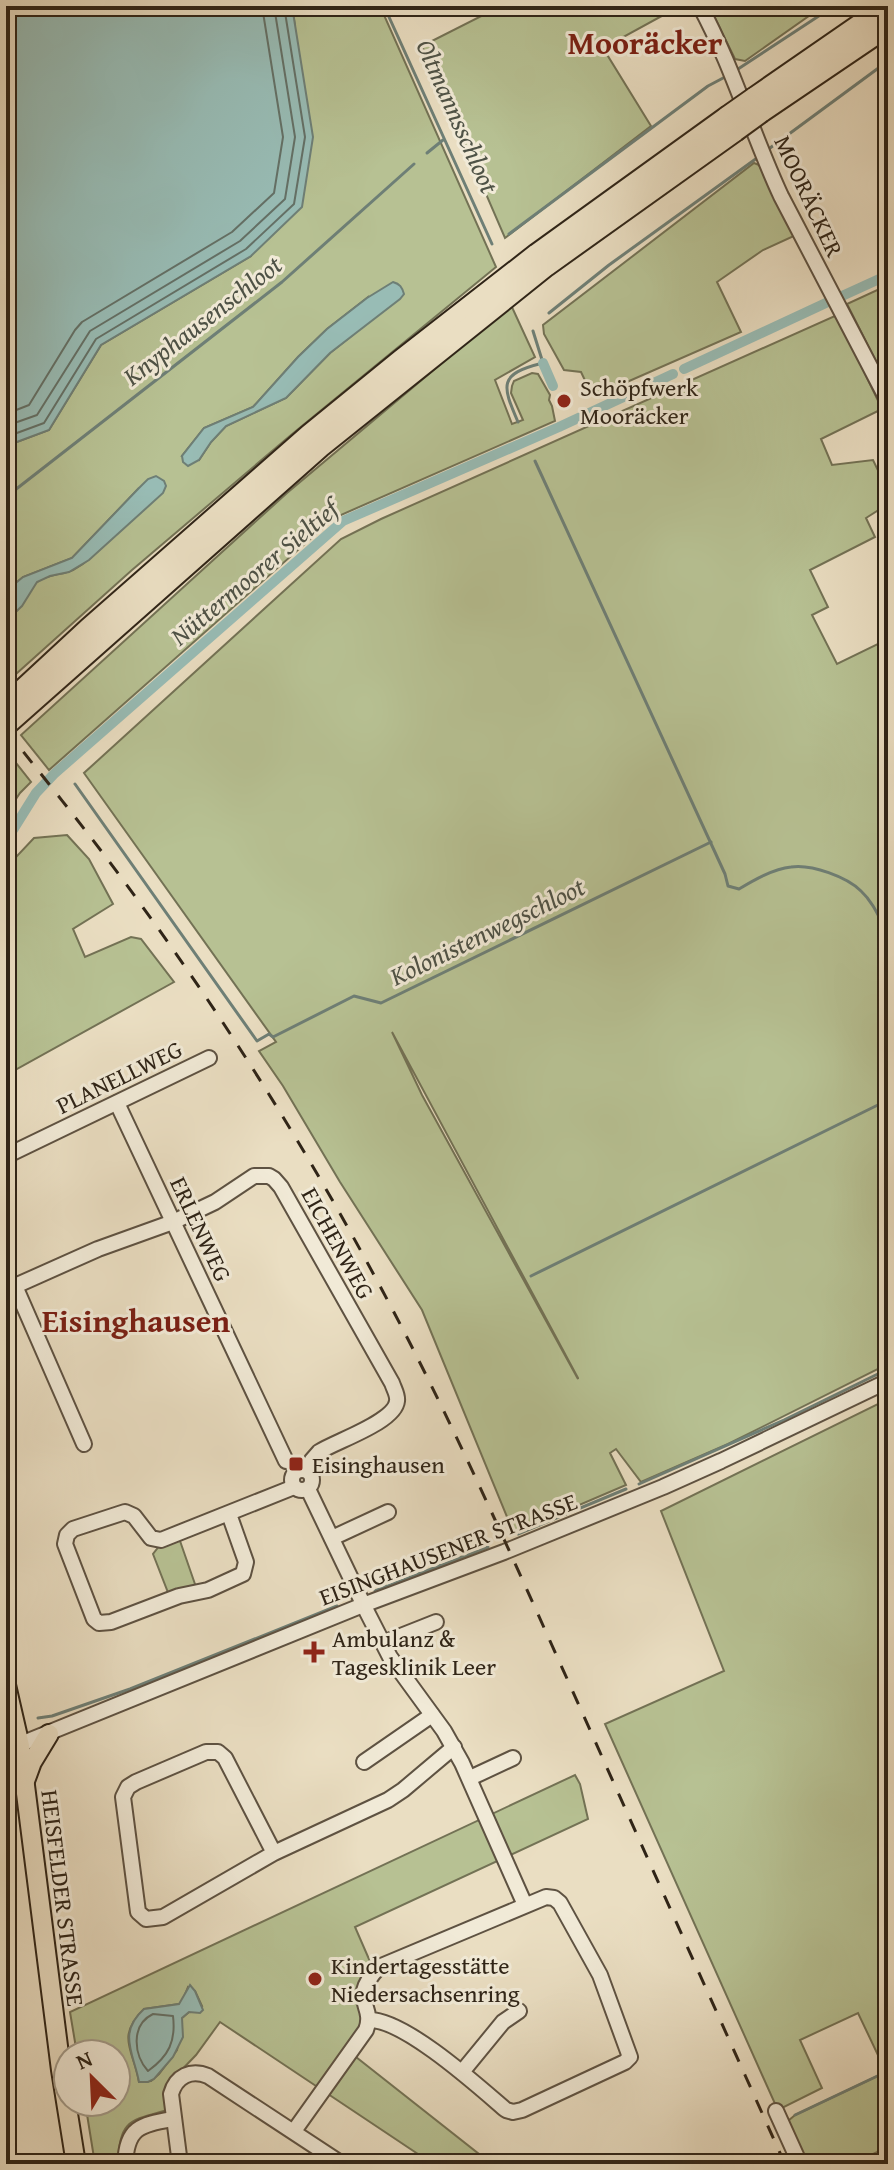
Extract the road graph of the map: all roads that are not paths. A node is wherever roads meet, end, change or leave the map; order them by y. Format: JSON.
{"nodes":[{"id":1,"x":700,"y":6,"type":"edge"},
{"id":2,"x":887,"y":6,"type":"edge"},
{"id":3,"x":888,"y":26,"type":"edge"},
{"id":4,"x":758,"y":105,"type":"junction"},
{"id":5,"x":888,"y":401,"type":"edge"},
{"id":6,"x":8,"y":716,"type":"edge"},
{"id":7,"x":209,"y":1058,"type":"dead end"},
{"id":8,"x":117,"y":1103,"type":"junction"},
{"id":9,"x":6,"y":1156,"type":"edge"},
{"id":10,"x":173,"y":1222,"type":"junction"},
{"id":11,"x":10,"y":1288,"type":"edge"},
{"id":12,"x":888,"y":1381,"type":"edge"},
{"id":13,"x":84,"y":1444,"type":"dead end"},
{"id":14,"x":286,"y":1461,"type":"dead end"},
{"id":15,"x":301,"y":1488,"type":"junction"},
{"id":16,"x":388,"y":1512,"type":"dead end"},
{"id":17,"x":229,"y":1514,"type":"junction"},
{"id":18,"x":332,"y":1538,"type":"junction"},
{"id":19,"x":363,"y":1605,"type":"junction"},
{"id":20,"x":436,"y":1622,"type":"dead end"},
{"id":21,"x":383,"y":1643,"type":"junction"},
{"id":22,"x":7,"y":1692,"type":"edge"},
{"id":23,"x":432,"y":1715,"type":"junction"},
{"id":24,"x":49,"y":1734,"type":"junction"},
{"id":25,"x":11,"y":1746,"type":"edge"},
{"id":26,"x":454,"y":1747,"type":"junction"},
{"id":27,"x":513,"y":1758,"type":"dead end"},
{"id":28,"x":364,"y":1762,"type":"dead end"},
{"id":29,"x":470,"y":1778,"type":"junction"},
{"id":30,"x":24,"y":1784,"type":"junction"},
{"id":31,"x":274,"y":1853,"type":"junction"},
{"id":32,"x":525,"y":1905,"type":"junction"},
{"id":33,"x":519,"y":2011,"type":"dead end"},
{"id":34,"x":369,"y":2020,"type":"junction"},
{"id":35,"x":462,"y":2072,"type":"junction"},
{"id":36,"x":776,"y":2111,"type":"dead end"},
{"id":37,"x":173,"y":2119,"type":"junction"},
{"id":38,"x":294,"y":2131,"type":"junction"},
{"id":39,"x":76,"y":2164,"type":"edge"},
{"id":40,"x":125,"y":2164,"type":"edge"},
{"id":41,"x":180,"y":2164,"type":"edge"},
{"id":42,"x":342,"y":2164,"type":"edge"},
{"id":43,"x":800,"y":2164,"type":"edge"}],
"edges":[{"from":1,"to":5,"type":"street","name":"MOORÄCKER"},
{"from":2,"to":4,"type":"highway"},
{"from":3,"to":4,"type":"highway"},
{"from":4,"to":6,"type":"highway","bridge":true},
{"from":7,"to":8,"type":"street","name":"PLANELLWEG"},
{"from":8,"to":9,"type":"street","name":"PLANELLWEG"},
{"from":8,"to":10,"type":"street","name":"ERLENWEG"},
{"from":10,"to":11,"type":"street","name":"EICHENWEG"},
{"from":10,"to":14,"type":"street","name":"ERLENWEG"},
{"from":10,"to":15,"type":"street","name":"EICHENWEG"},
{"from":11,"to":13,"type":"street"},
{"from":12,"to":19,"type":"street","name":"EISINGHAUSENER STRASSE"},
{"from":15,"to":17,"type":"street"},
{"from":15,"to":18,"type":"street"},
{"from":16,"to":18,"type":"street"},
{"from":17,"to":17,"type":"street"},
{"from":18,"to":19,"type":"street"},
{"from":19,"to":21,"type":"street"},
{"from":19,"to":24,"type":"street","name":"EISINGHAUSENER STRASSE"},
{"from":20,"to":21,"type":"street"},
{"from":21,"to":23,"type":"street"},
{"from":22,"to":25,"type":"main road","name":"HEISFELDER STRASSE"},
{"from":23,"to":26,"type":"street"},
{"from":23,"to":28,"type":"street"},
{"from":24,"to":25,"type":"street","name":"EISINGHAUSENER STRASSE"},
{"from":24,"to":30,"type":"main road"},
{"from":25,"to":30,"type":"main road","name":"HEISFELDER STRASSE"},
{"from":26,"to":29,"type":"street"},
{"from":26,"to":31,"type":"street"},
{"from":27,"to":29,"type":"street"},
{"from":29,"to":32,"type":"street"},
{"from":30,"to":39,"type":"main road","name":"HEISFELDER STRASSE"},
{"from":31,"to":31,"type":"street"},
{"from":32,"to":34,"type":"street"},
{"from":32,"to":35,"type":"street"},
{"from":33,"to":35,"type":"street"},
{"from":34,"to":35,"type":"street"},
{"from":34,"to":38,"type":"street"},
{"from":36,"to":43,"type":"street"},
{"from":37,"to":38,"type":"street"},
{"from":37,"to":40,"type":"street"},
{"from":37,"to":41,"type":"street"},
{"from":38,"to":42,"type":"street"}]}
